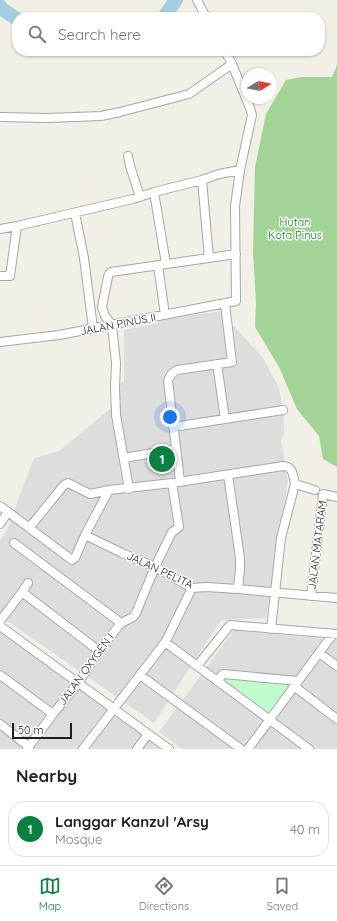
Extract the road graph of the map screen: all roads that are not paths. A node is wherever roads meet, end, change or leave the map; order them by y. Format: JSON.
{"nodes":[{"id":1,"x":197,"y":0,"type":"edge"},
{"id":2,"x":203,"y":12,"type":"edge"},
{"id":3,"x":227,"y":56,"type":"edge"},
{"id":4,"x":232,"y":64,"type":"junction"},
{"id":5,"x":0,"y":117,"type":"edge"},
{"id":6,"x":128,"y":156,"type":"dead end"},
{"id":7,"x":240,"y":170,"type":"junction"},
{"id":8,"x":202,"y":180,"type":"junction"},
{"id":9,"x":154,"y":192,"type":"junction"},
{"id":10,"x":140,"y":197,"type":"junction"},
{"id":11,"x":75,"y":213,"type":"junction"},
{"id":12,"x":18,"y":226,"type":"junction"},
{"id":13,"x":0,"y":229,"type":"edge"},
{"id":14,"x":236,"y":254,"type":"junction"},
{"id":15,"x":210,"y":258,"type":"junction"},
{"id":16,"x":162,"y":264,"type":"junction"},
{"id":17,"x":0,"y":276,"type":"edge"},
{"id":18,"x":225,"y":304,"type":"junction"},
{"id":19,"x":166,"y":315,"type":"junction"},
{"id":20,"x":112,"y":325,"type":"junction"},
{"id":21,"x":93,"y":328,"type":"junction"},
{"id":22,"x":0,"y":342,"type":"edge"},
{"id":23,"x":217,"y":364,"type":"junction"},
{"id":24,"x":283,"y":410,"type":"dead end"},
{"id":25,"x":224,"y":419,"type":"junction"},
{"id":26,"x":173,"y":427,"type":"junction"},
{"id":27,"x":176,"y":449,"type":"junction"},
{"id":28,"x":124,"y":458,"type":"junction"},
{"id":29,"x":228,"y":474,"type":"junction"},
{"id":30,"x":176,"y":482,"type":"junction"},
{"id":31,"x":295,"y":484,"type":"junction"},
{"id":32,"x":129,"y":488,"type":"junction"},
{"id":33,"x":108,"y":490,"type":"junction"},
{"id":34,"x":319,"y":492,"type":"junction"},
{"id":35,"x":337,"y":497,"type":"edge"},
{"id":36,"x":0,"y":506,"type":"edge"},
{"id":37,"x":8,"y":512,"type":"junction"},
{"id":38,"x":0,"y":524,"type":"edge"},
{"id":39,"x":29,"y":528,"type":"junction"},
{"id":40,"x":86,"y":535,"type":"junction"},
{"id":41,"x":14,"y":543,"type":"dead end"},
{"id":42,"x":154,"y":567,"type":"junction"},
{"id":43,"x":28,"y":582,"type":"dead end"},
{"id":44,"x":192,"y":588,"type":"junction"},
{"id":45,"x":238,"y":589,"type":"junction"},
{"id":46,"x":22,"y":592,"type":"junction"},
{"id":47,"x":274,"y":592,"type":"junction"},
{"id":48,"x":311,"y":596,"type":"junction"},
{"id":49,"x":337,"y":598,"type":"edge"},
{"id":50,"x":0,"y":621,"type":"edge"},
{"id":51,"x":121,"y":623,"type":"junction"},
{"id":52,"x":0,"y":626,"type":"edge"},
{"id":53,"x":271,"y":629,"type":"junction"},
{"id":54,"x":335,"y":634,"type":"edge"},
{"id":55,"x":165,"y":642,"type":"junction"},
{"id":56,"x":99,"y":651,"type":"junction"},
{"id":57,"x":319,"y":653,"type":"junction"},
{"id":58,"x":197,"y":666,"type":"junction"},
{"id":59,"x":337,"y":666,"type":"edge"},
{"id":60,"x":0,"y":675,"type":"edge"},
{"id":61,"x":140,"y":676,"type":"junction"},
{"id":62,"x":217,"y":680,"type":"junction"},
{"id":63,"x":78,"y":683,"type":"junction"},
{"id":64,"x":296,"y":684,"type":"junction"},
{"id":65,"x":114,"y":709,"type":"junction"},
{"id":66,"x":53,"y":714,"type":"junction"},
{"id":67,"x":337,"y":719,"type":"edge"},
{"id":68,"x":270,"y":720,"type":"junction"},
{"id":69,"x":0,"y":724,"type":"edge"},
{"id":70,"x":148,"y":734,"type":"junction"},
{"id":71,"x":28,"y":748,"type":"edge"},
{"id":72,"x":83,"y":749,"type":"edge"},
{"id":73,"x":137,"y":749,"type":"edge"},
{"id":74,"x":169,"y":749,"type":"edge"},
{"id":75,"x":241,"y":749,"type":"edge"},
{"id":76,"x":248,"y":749,"type":"edge"},
{"id":77,"x":309,"y":749,"type":"edge"}],
"edges":[{"from":1,"to":2,"type":"street"},
{"from":3,"to":4,"type":"street"},
{"from":4,"to":5,"type":"street"},
{"from":4,"to":7,"type":"street"},
{"from":6,"to":10,"type":"street"},
{"from":7,"to":8,"type":"street"},
{"from":7,"to":14,"type":"street"},
{"from":8,"to":9,"type":"street"},
{"from":8,"to":15,"type":"street"},
{"from":9,"to":10,"type":"street"},
{"from":9,"to":16,"type":"street"},
{"from":10,"to":11,"type":"street"},
{"from":11,"to":12,"type":"street"},
{"from":11,"to":21,"type":"street"},
{"from":12,"to":13,"type":"street"},
{"from":12,"to":17,"type":"street"},
{"from":14,"to":15,"type":"street"},
{"from":14,"to":18,"type":"street","name":"JALAN PINUS II"},
{"from":15,"to":16,"type":"street"},
{"from":16,"to":19,"type":"street"},
{"from":16,"to":20,"type":"street"},
{"from":18,"to":19,"type":"street","name":"JALAN PINUS II"},
{"from":18,"to":23,"type":"street"},
{"from":19,"to":20,"type":"street","name":"JALAN PINUS II"},
{"from":20,"to":21,"type":"street","name":"JALAN PINUS II"},
{"from":20,"to":28,"type":"street"},
{"from":21,"to":22,"type":"street","name":"JALAN PINUS II"},
{"from":23,"to":25,"type":"street"},
{"from":23,"to":26,"type":"street"},
{"from":24,"to":25,"type":"street"},
{"from":25,"to":26,"type":"street"},
{"from":26,"to":27,"type":"street"},
{"from":27,"to":28,"type":"street"},
{"from":27,"to":30,"type":"street"},
{"from":28,"to":32,"type":"street"},
{"from":29,"to":30,"type":"street"},
{"from":29,"to":31,"type":"street"},
{"from":29,"to":45,"type":"street"},
{"from":30,"to":32,"type":"street"},
{"from":30,"to":42,"type":"street"},
{"from":31,"to":34,"type":"street"},
{"from":31,"to":47,"type":"street"},
{"from":32,"to":33,"type":"street"},
{"from":33,"to":39,"type":"street"},
{"from":33,"to":40,"type":"street"},
{"from":34,"to":35,"type":"street"},
{"from":34,"to":48,"type":"street","name":"JALAN MATARAM"},
{"from":36,"to":37,"type":"street"},
{"from":37,"to":38,"type":"street"},
{"from":37,"to":39,"type":"street"},
{"from":39,"to":40,"type":"street"},
{"from":40,"to":42,"type":"street","name":"JALAN PELITA"},
{"from":41,"to":51,"type":"street"},
{"from":42,"to":44,"type":"street","name":"JALAN PELITA"},
{"from":42,"to":51,"type":"street","name":"JALAN OXYGEN I"},
{"from":43,"to":46,"type":"street"},
{"from":44,"to":45,"type":"street","name":"JALAN PELITA"},
{"from":44,"to":55,"type":"street"},
{"from":45,"to":47,"type":"street","name":"JALAN PELITA"},
{"from":46,"to":50,"type":"street"},
{"from":46,"to":56,"type":"street"},
{"from":47,"to":48,"type":"street","name":"JALAN PELITA"},
{"from":47,"to":53,"type":"street"},
{"from":48,"to":49,"type":"street","name":"JALAN PELITA"},
{"from":51,"to":56,"type":"street","name":"JALAN OXYGEN I"},
{"from":52,"to":63,"type":"street"},
{"from":53,"to":54,"type":"street"},
{"from":53,"to":58,"type":"street"},
{"from":54,"to":57,"type":"street"},
{"from":55,"to":58,"type":"street"},
{"from":55,"to":61,"type":"street"},
{"from":56,"to":63,"type":"street","name":"JALAN OXYGEN I"},
{"from":57,"to":59,"type":"street"},
{"from":57,"to":64,"type":"street"},
{"from":58,"to":62,"type":"street"},
{"from":60,"to":66,"type":"street"},
{"from":61,"to":65,"type":"street"},
{"from":61,"to":75,"type":"street"},
{"from":62,"to":64,"type":"street"},
{"from":62,"to":68,"type":"street"},
{"from":63,"to":65,"type":"street"},
{"from":63,"to":66,"type":"street","name":"JALAN OXYGEN I"},
{"from":64,"to":67,"type":"street"},
{"from":64,"to":68,"type":"street"},
{"from":65,"to":70,"type":"street"},
{"from":65,"to":72,"type":"street"},
{"from":66,"to":71,"type":"street","name":"JALAN OXYGEN I"},
{"from":68,"to":76,"type":"street"},
{"from":68,"to":77,"type":"street"},
{"from":69,"to":71,"type":"street"},
{"from":70,"to":73,"type":"street"},
{"from":70,"to":74,"type":"street"}]}
